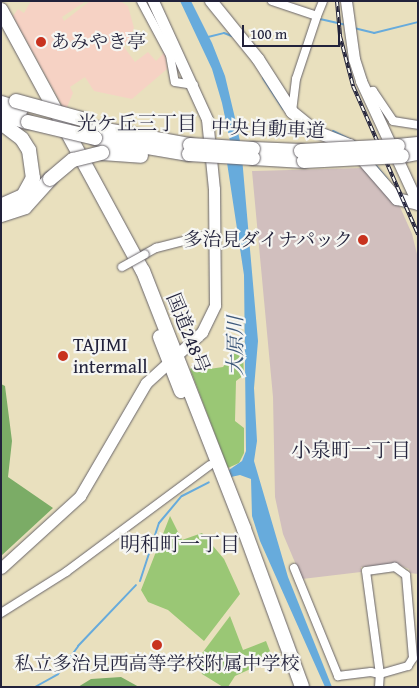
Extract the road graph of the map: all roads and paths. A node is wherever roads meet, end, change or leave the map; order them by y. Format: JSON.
{"nodes":[{"id":1,"x":141,"y":1,"type":"edge"},
{"id":2,"x":153,"y":1,"type":"edge"},
{"id":3,"x":211,"y":1,"type":"edge"},
{"id":4,"x":272,"y":1,"type":"edge"},
{"id":5,"x":323,"y":1,"type":"edge"},
{"id":6,"x":346,"y":1,"type":"edge"},
{"id":7,"x":1,"y":10,"type":"edge"},
{"id":8,"x":317,"y":16,"type":"junction"},
{"id":9,"x":1,"y":28,"type":"edge"},
{"id":10,"x":194,"y":85,"type":"junction"},
{"id":11,"x":1,"y":92,"type":"edge"},
{"id":12,"x":366,"y":92,"type":"junction"},
{"id":13,"x":1,"y":103,"type":"edge"},
{"id":14,"x":19,"y":105,"type":"junction"},
{"id":15,"x":292,"y":112,"type":"junction"},
{"id":16,"x":1,"y":114,"type":"edge"},
{"id":17,"x":1,"y":123,"type":"edge"},
{"id":18,"x":418,"y":125,"type":"edge"},
{"id":19,"x":90,"y":129,"type":"junction"},
{"id":20,"x":418,"y":144,"type":"edge"},
{"id":21,"x":400,"y":151,"type":"junction"},
{"id":22,"x":190,"y":153,"type":"junction"},
{"id":23,"x":418,"y":153,"type":"edge"},
{"id":24,"x":416,"y":201,"type":"edge"},
{"id":25,"x":1,"y":206,"type":"edge"},
{"id":26,"x":1,"y":214,"type":"edge"},
{"id":27,"x":215,"y":233,"type":"junction"},
{"id":28,"x":122,"y":267,"type":"dead end"},
{"id":29,"x":174,"y":358,"type":"junction"},
{"id":30,"x":210,"y":465,"type":"junction"},
{"id":31,"x":1,"y":568,"type":"edge"},
{"id":32,"x":294,"y":568,"type":"dead end"},
{"id":33,"x":1,"y":613,"type":"edge"},
{"id":34,"x":380,"y":674,"type":"junction"},
{"id":35,"x":292,"y":687,"type":"edge"},
{"id":36,"x":302,"y":687,"type":"edge"},
{"id":37,"x":379,"y":687,"type":"edge"}],
"edges":[{"from":1,"to":10,"type":"street"},
{"from":2,"to":10,"type":"street"},
{"from":3,"to":15,"type":"main road"},
{"from":4,"to":8,"type":"street"},
{"from":5,"to":8,"type":"street"},
{"from":6,"to":12,"type":"street"},
{"from":7,"to":29,"type":"highway","name":"国道248号"},
{"from":8,"to":15,"type":"street"},
{"from":9,"to":29,"type":"highway","name":"国道248号"},
{"from":10,"to":27,"type":"street"},
{"from":11,"to":14,"type":"highway"},
{"from":12,"to":18,"type":"street"},
{"from":12,"to":24,"type":"street"},
{"from":13,"to":14,"type":"highway"},
{"from":14,"to":19,"type":"highway","bridge":true},
{"from":15,"to":24,"type":"main road"},
{"from":16,"to":19,"type":"highway","name":"中央自動車道","bridge":true},
{"from":17,"to":25,"type":"highway"},
{"from":19,"to":22,"type":"highway","name":"中央自動車道"},
{"from":19,"to":22,"type":"highway","name":"中央自動車道"},
{"from":20,"to":21,"type":"highway","name":"中央自動車道"},
{"from":21,"to":22,"type":"highway","name":"中央自動車道","bridge":true},
{"from":21,"to":23,"type":"highway","name":"中央自動車道"},
{"from":22,"to":26,"type":"highway","bridge":true},
{"from":27,"to":28,"type":"street","bridge":true},
{"from":27,"to":29,"type":"street"},
{"from":29,"to":30,"type":"highway","name":"国道248号"},
{"from":29,"to":31,"type":"street"},
{"from":29,"to":36,"type":"highway","name":"国道248号"},
{"from":30,"to":33,"type":"street"},
{"from":30,"to":35,"type":"highway","name":"国道248号"},
{"from":32,"to":34,"type":"street"},
{"from":34,"to":34,"type":"street"},
{"from":34,"to":37,"type":"street"}]}
